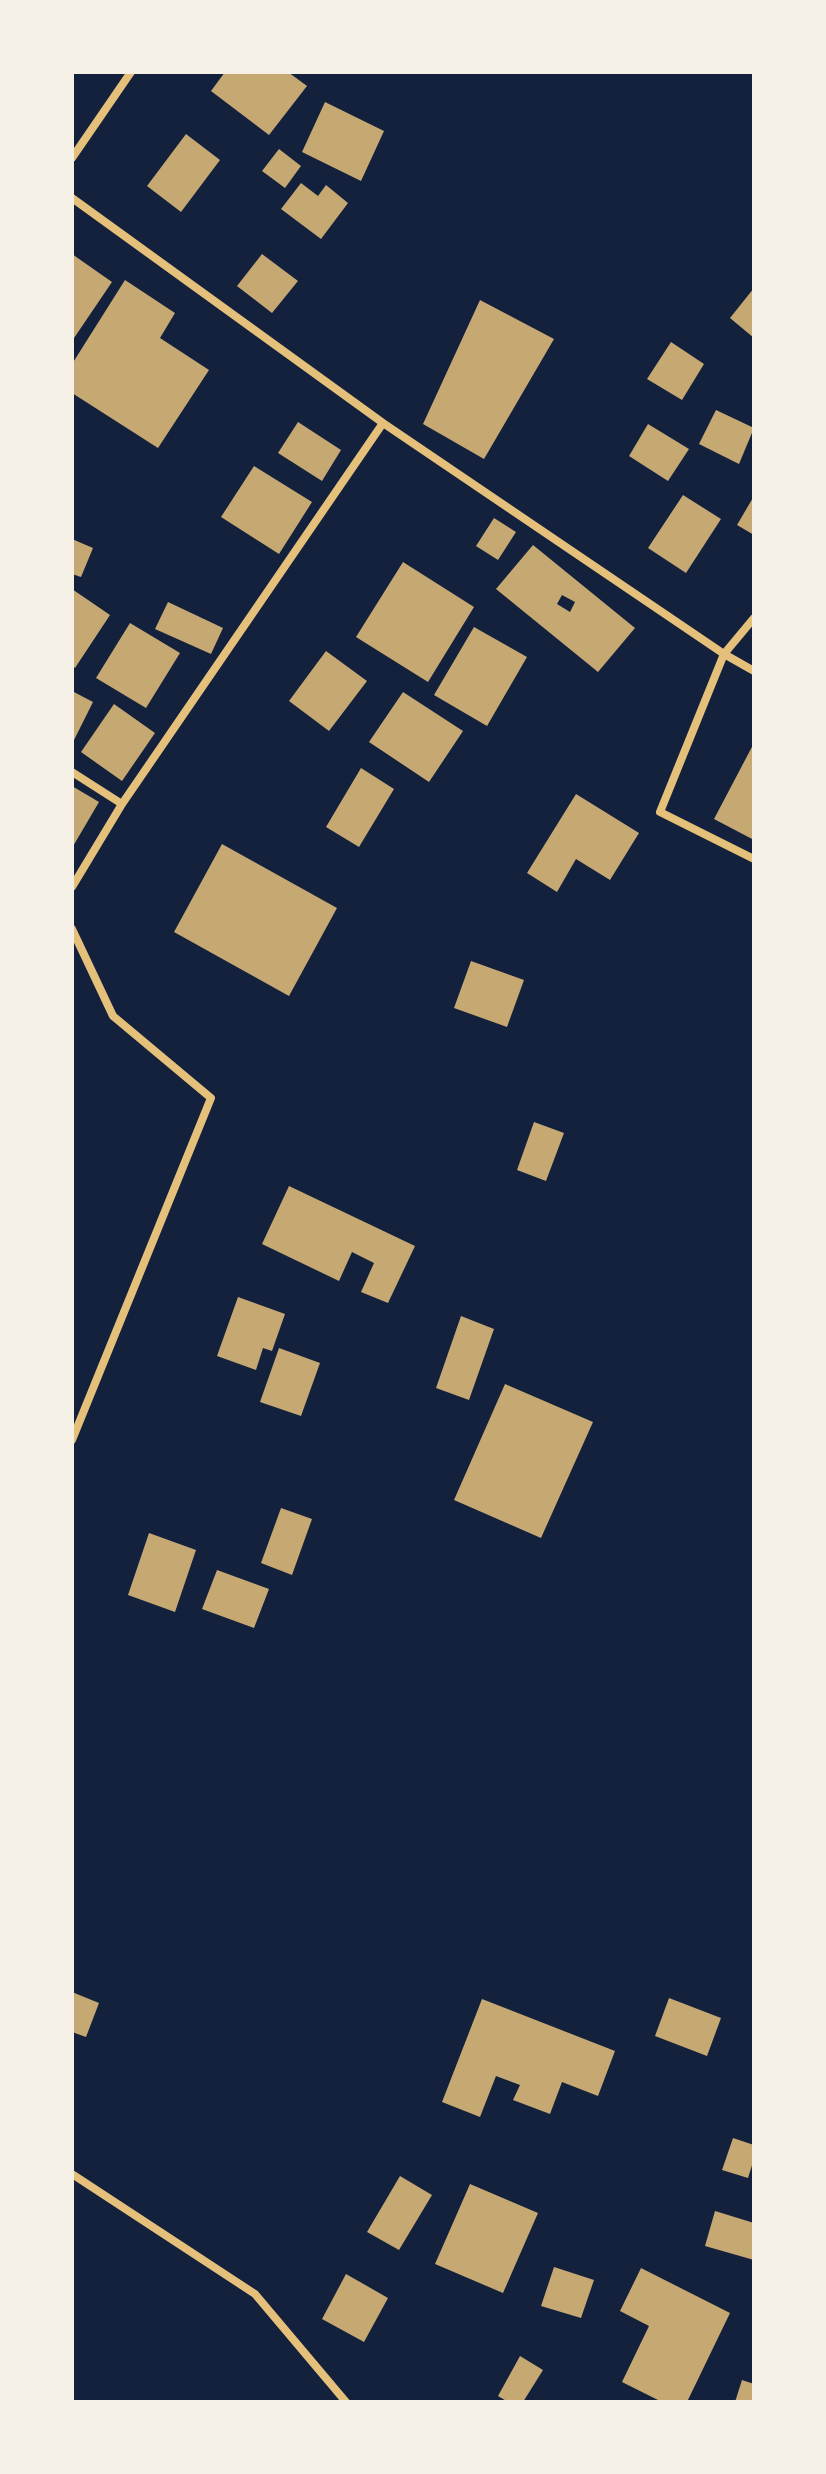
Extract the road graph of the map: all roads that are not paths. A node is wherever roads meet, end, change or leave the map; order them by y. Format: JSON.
{"nodes":[{"id":1,"x":131,"y":72,"type":"edge"},
{"id":2,"x":72,"y":158,"type":"edge"},
{"id":3,"x":72,"y":198,"type":"edge"},
{"id":4,"x":383,"y":423,"type":"junction"},
{"id":5,"x":754,"y":618,"type":"edge"},
{"id":6,"x":724,"y":654,"type":"junction"},
{"id":7,"x":754,"y":671,"type":"edge"},
{"id":8,"x":72,"y":772,"type":"edge"},
{"id":9,"x":122,"y":804,"type":"junction"},
{"id":10,"x":754,"y":859,"type":"edge"},
{"id":11,"x":72,"y":887,"type":"edge"},
{"id":12,"x":72,"y":929,"type":"edge"},
{"id":13,"x":72,"y":1440,"type":"edge"},
{"id":14,"x":72,"y":2174,"type":"edge"},
{"id":15,"x":346,"y":2402,"type":"edge"}],
"edges":[{"from":1,"to":2,"type":"street"},
{"from":3,"to":4,"type":"street"},
{"from":4,"to":6,"type":"street"},
{"from":4,"to":9,"type":"street"},
{"from":5,"to":6,"type":"street"},
{"from":6,"to":7,"type":"street"},
{"from":6,"to":10,"type":"street"},
{"from":8,"to":9,"type":"street"},
{"from":9,"to":11,"type":"street"},
{"from":12,"to":13,"type":"street"},
{"from":14,"to":15,"type":"street"}]}
